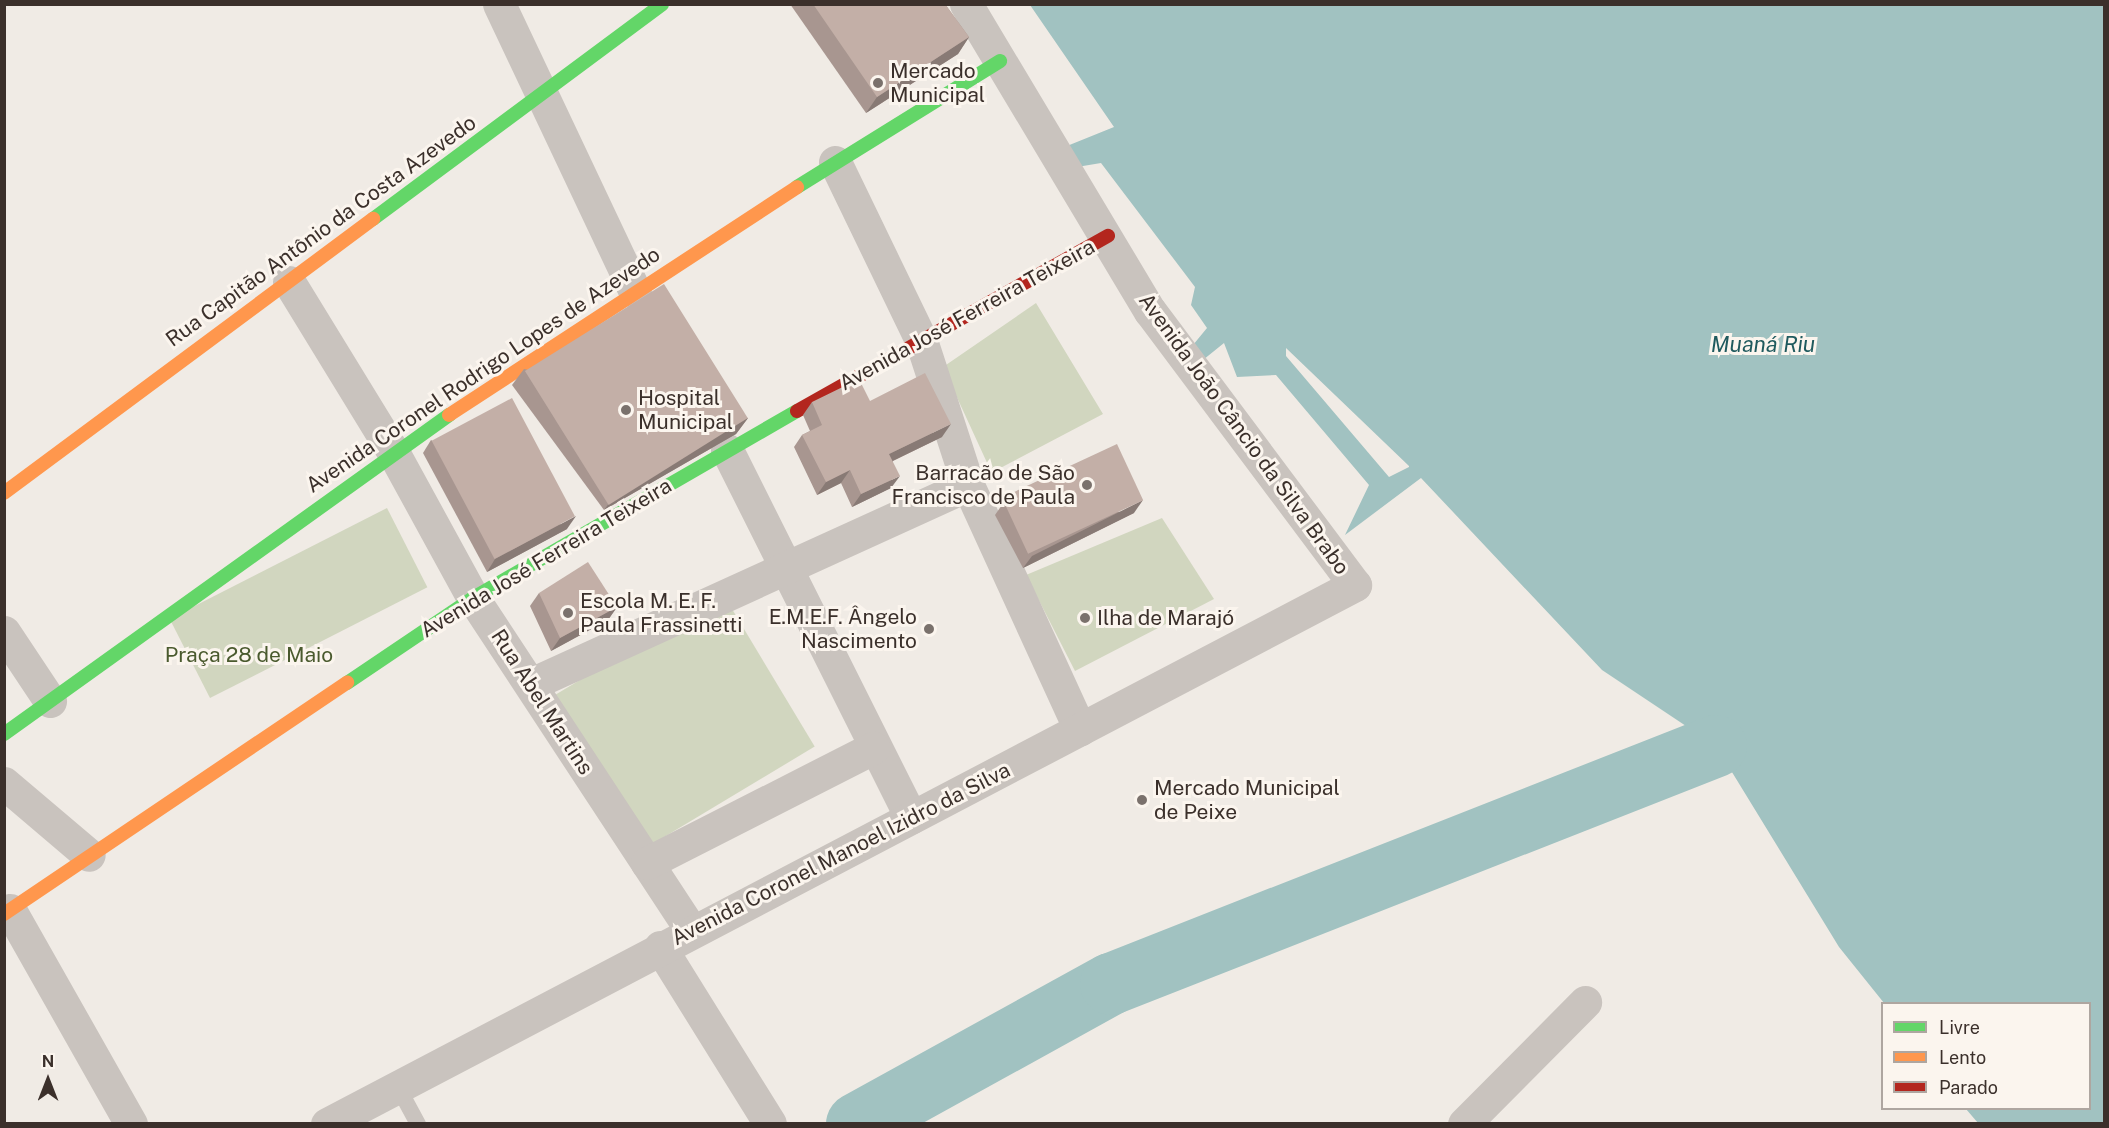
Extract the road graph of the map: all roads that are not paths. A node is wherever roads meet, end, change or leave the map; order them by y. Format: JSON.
{"nodes":[{"id":1,"x":499,"y":4,"type":"edge"},
{"id":2,"x":662,"y":4,"type":"edge"},
{"id":3,"x":966,"y":4,"type":"edge"},
{"id":4,"x":1000,"y":61,"type":"junction"},
{"id":5,"x":540,"y":96,"type":"junction"},
{"id":6,"x":835,"y":162,"type":"junction"},
{"id":7,"x":1108,"y":236,"type":"junction"},
{"id":8,"x":289,"y":282,"type":"junction"},
{"id":9,"x":635,"y":292,"type":"junction"},
{"id":10,"x":921,"y":340,"type":"junction"},
{"id":11,"x":727,"y":450,"type":"junction"},
{"id":12,"x":393,"y":452,"type":"junction"},
{"id":13,"x":968,"y":486,"type":"junction"},
{"id":14,"x":4,"y":493,"type":"edge"},
{"id":15,"x":786,"y":571,"type":"junction"},
{"id":16,"x":473,"y":598,"type":"junction"},
{"id":17,"x":4,"y":632,"type":"edge"},
{"id":18,"x":531,"y":684,"type":"junction"},
{"id":19,"x":50,"y":701,"type":"junction"},
{"id":20,"x":1080,"y":730,"type":"junction"},
{"id":21,"x":4,"y":734,"type":"edge"},
{"id":22,"x":873,"y":748,"type":"junction"},
{"id":23,"x":4,"y":783,"type":"edge"},
{"id":24,"x":911,"y":818,"type":"junction"},
{"id":25,"x":89,"y":855,"type":"junction"},
{"id":26,"x":647,"y":863,"type":"junction"},
{"id":27,"x":7,"y":912,"type":"edge"},
{"id":28,"x":692,"y":931,"type":"junction"},
{"id":29,"x":660,"y":947,"type":"junction"},
{"id":30,"x":1585,"y":1002,"type":"dead end"},
{"id":31,"x":398,"y":1087,"type":"junction"},
{"id":32,"x":131,"y":1124,"type":"edge"},
{"id":33,"x":327,"y":1124,"type":"edge"},
{"id":34,"x":418,"y":1124,"type":"edge"},
{"id":35,"x":770,"y":1124,"type":"edge"},
{"id":36,"x":1464,"y":1124,"type":"edge"}],
"edges":[{"from":1,"to":5,"type":"street"},
{"from":2,"to":5,"type":"street","name":"Rua Capitão Antônio da Costa Azevedo"},
{"from":3,"to":4,"type":"street"},
{"from":4,"to":6,"type":"street","name":"Avenida Coronel Rodrigo Lopes de Azevedo"},
{"from":4,"to":7,"type":"street"},
{"from":5,"to":8,"type":"street","name":"Rua Capitão Antônio da Costa Azevedo"},
{"from":5,"to":9,"type":"street"},
{"from":6,"to":9,"type":"street","name":"Avenida Coronel Rodrigo Lopes de Azevedo"},
{"from":6,"to":10,"type":"street"},
{"from":7,"to":10,"type":"street","name":"Avenida José Ferreira Teixeira"},
{"from":7,"to":20,"type":"street","name":"Avenida Coronel Manoel Izidro da Silva"},
{"from":8,"to":12,"type":"street","name":"Rua Abel Martins"},
{"from":8,"to":14,"type":"street","name":"Rua Capitão Antônio da Costa Azevedo"},
{"from":9,"to":12,"type":"street","name":"Avenida Coronel Rodrigo Lopes de Azevedo"},
{"from":10,"to":11,"type":"street","name":"Avenida José Ferreira Teixeira"},
{"from":10,"to":13,"type":"street"},
{"from":11,"to":15,"type":"street"},
{"from":11,"to":16,"type":"street","name":"Avenida José Ferreira Teixeira"},
{"from":12,"to":16,"type":"street","name":"Rua Abel Martins"},
{"from":12,"to":19,"type":"street","name":"Avenida Coronel Rodrigo Lopes de Azevedo"},
{"from":13,"to":15,"type":"street"},
{"from":13,"to":20,"type":"street"},
{"from":15,"to":18,"type":"street"},
{"from":15,"to":22,"type":"street"},
{"from":16,"to":18,"type":"street","name":"Rua Abel Martins"},
{"from":16,"to":25,"type":"street","name":"Avenida José Ferreira Teixeira"},
{"from":17,"to":19,"type":"street"},
{"from":18,"to":26,"type":"street","name":"Rua Abel Martins"},
{"from":19,"to":21,"type":"street","name":"Avenida Coronel Rodrigo Lopes de Azevedo"},
{"from":20,"to":24,"type":"street","name":"Avenida Coronel Manoel Izidro da Silva"},
{"from":22,"to":24,"type":"street"},
{"from":22,"to":26,"type":"street"},
{"from":23,"to":25,"type":"street"},
{"from":24,"to":28,"type":"street","name":"Avenida Coronel Manoel Izidro da Silva"},
{"from":25,"to":27,"type":"street","name":"Avenida José Ferreira Teixeira"},
{"from":26,"to":28,"type":"street","name":"Rua Abel Martins"},
{"from":27,"to":32,"type":"street"},
{"from":28,"to":29,"type":"street","name":"Avenida Coronel Manoel Izidro da Silva"},
{"from":29,"to":31,"type":"street","name":"Avenida Coronel Manoel Izidro da Silva"},
{"from":29,"to":35,"type":"street"},
{"from":30,"to":36,"type":"street"},
{"from":31,"to":33,"type":"street","name":"Avenida Coronel Manoel Izidro da Silva"},
{"from":31,"to":34,"type":"lane"}]}
